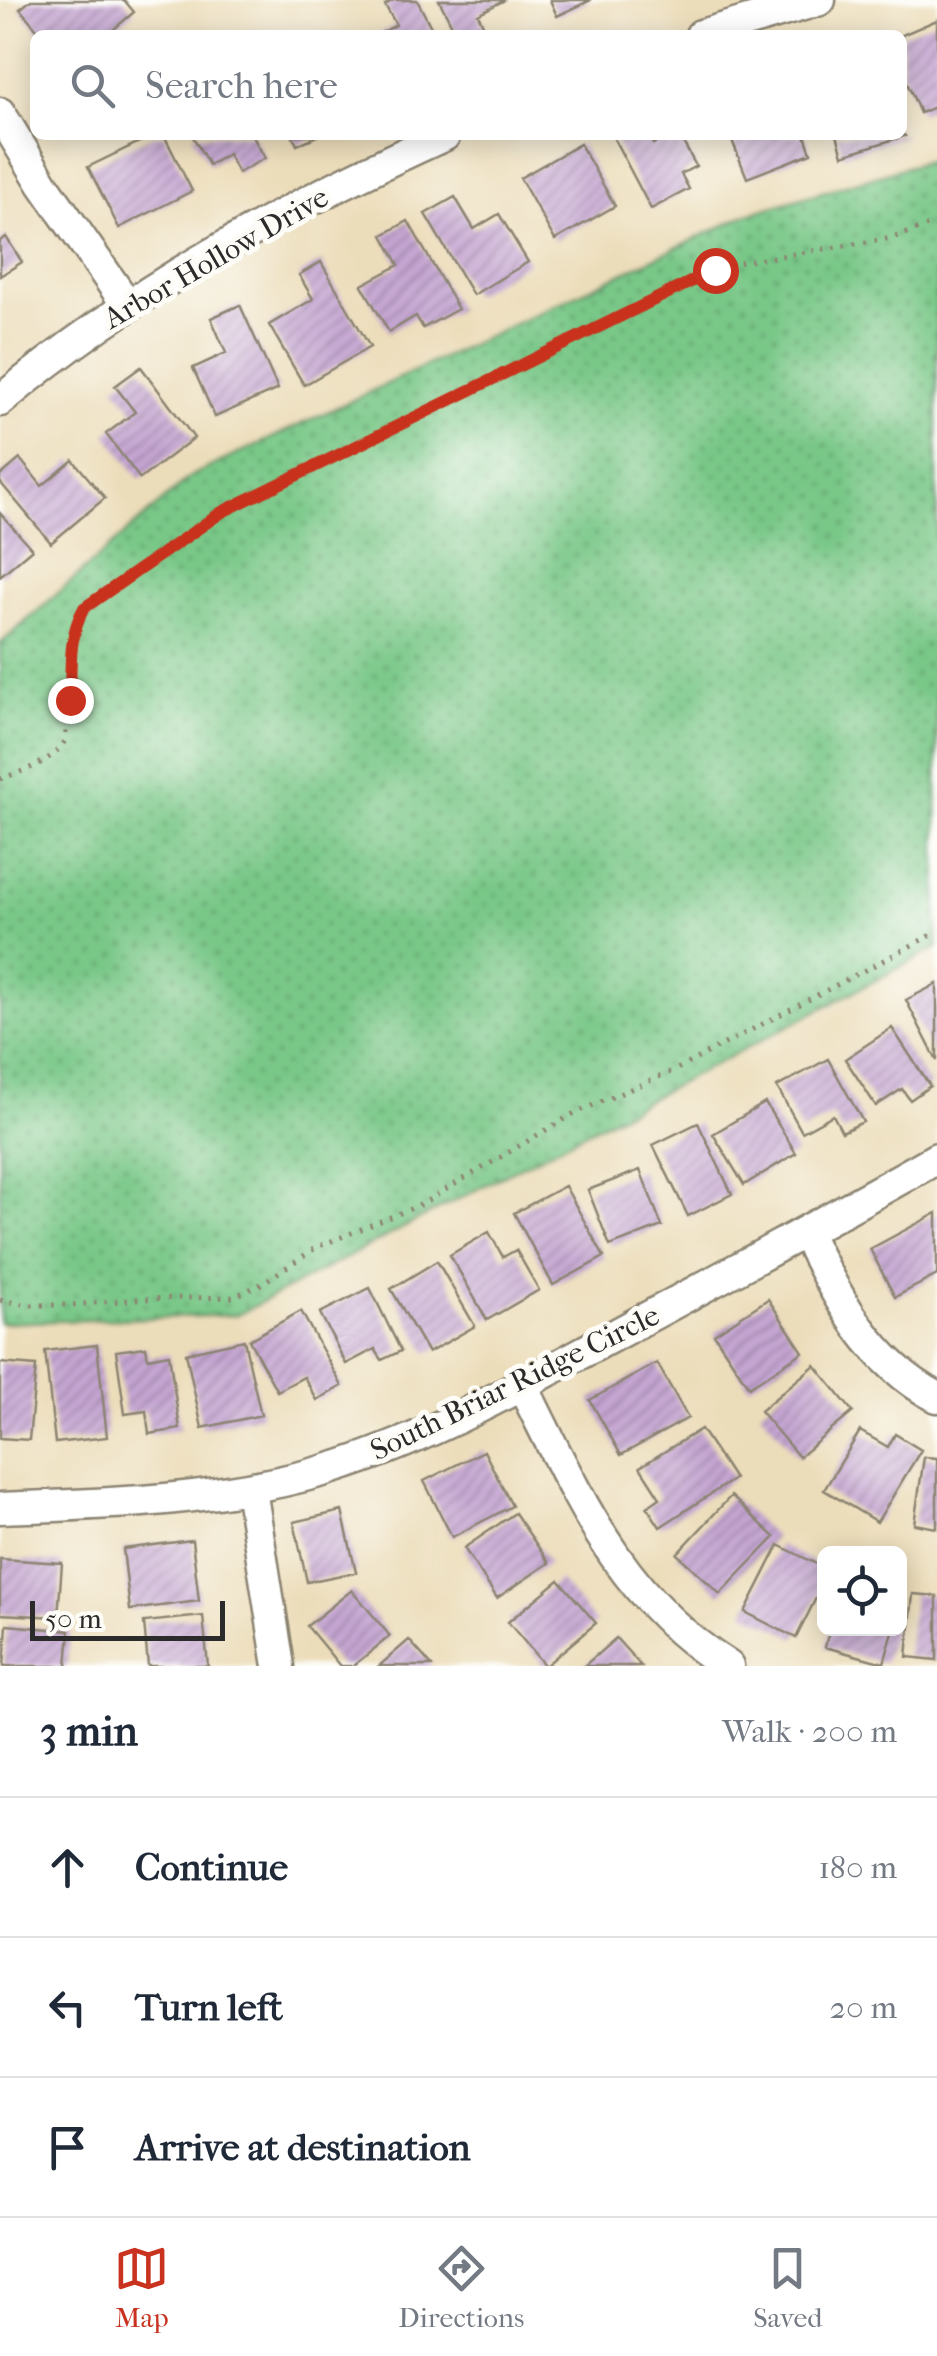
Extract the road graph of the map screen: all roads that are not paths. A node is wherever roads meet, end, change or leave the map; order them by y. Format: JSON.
{"nodes":[{"id":1,"x":820,"y":0,"type":"edge"},
{"id":2,"x":718,"y":30,"type":"edge"},
{"id":3,"x":0,"y":113,"type":"edge"},
{"id":4,"x":435,"y":140,"type":"edge"},
{"id":5,"x":128,"y":306,"type":"junction"},
{"id":6,"x":0,"y":402,"type":"edge"},
{"id":7,"x":937,"y":1158,"type":"edge"},
{"id":8,"x":806,"y":1232,"type":"junction"},
{"id":9,"x":522,"y":1385,"type":"junction"},
{"id":10,"x":937,"y":1397,"type":"edge"},
{"id":11,"x":250,"y":1489,"type":"junction"},
{"id":12,"x":0,"y":1508,"type":"edge"},
{"id":13,"x":279,"y":1666,"type":"edge"},
{"id":14,"x":728,"y":1666,"type":"edge"}],
"edges":[{"from":1,"to":2,"type":"street"},
{"from":3,"to":5,"type":"street"},
{"from":4,"to":5,"type":"street","name":"Arbor Hollow Drive"},
{"from":5,"to":6,"type":"street","name":"Arbor Hollow Drive"},
{"from":7,"to":8,"type":"street","name":"South Briar Ridge Circle"},
{"from":8,"to":9,"type":"street","name":"South Briar Ridge Circle"},
{"from":8,"to":10,"type":"street"},
{"from":9,"to":11,"type":"street","name":"South Briar Ridge Circle"},
{"from":9,"to":14,"type":"street"},
{"from":11,"to":12,"type":"street","name":"South Briar Ridge Circle"},
{"from":11,"to":13,"type":"street"}]}
